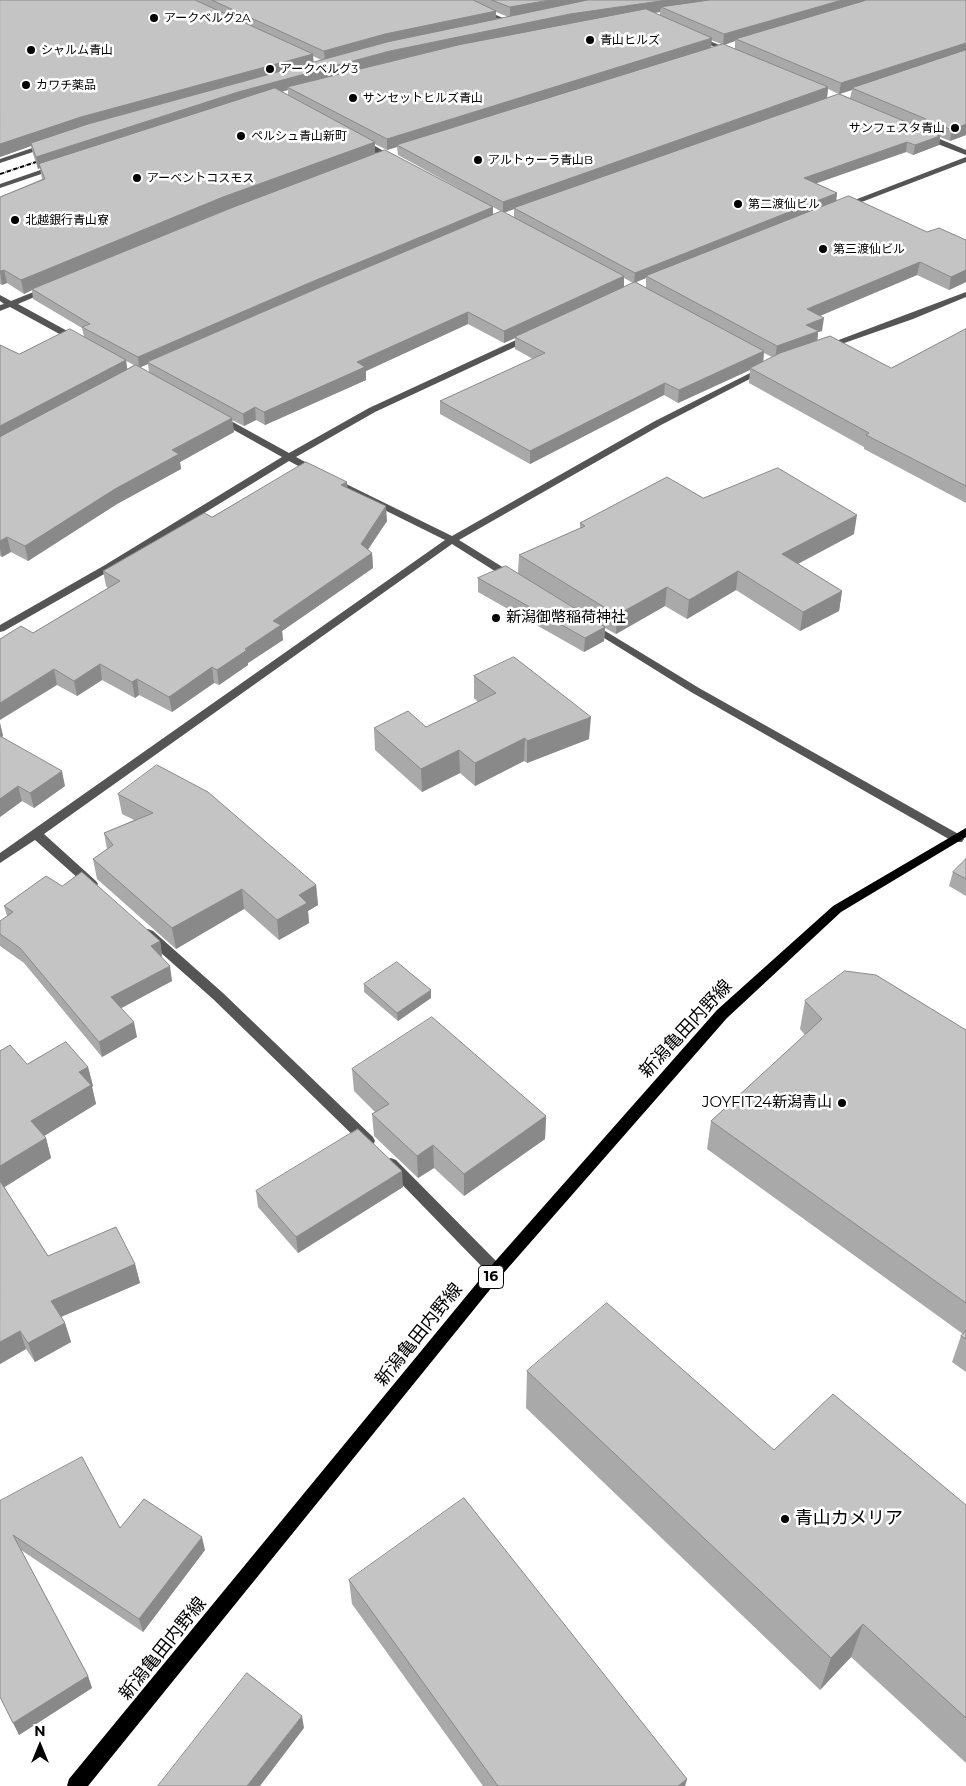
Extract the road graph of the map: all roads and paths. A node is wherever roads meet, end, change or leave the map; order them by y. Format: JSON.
{"nodes":[{"id":1,"x":457,"y":0,"type":"edge"},
{"id":2,"x":518,"y":20,"type":"edge"},
{"id":3,"x":509,"y":22,"type":"junction"},
{"id":4,"x":499,"y":24,"type":"edge"},
{"id":5,"x":685,"y":32,"type":"edge"},
{"id":6,"x":733,"y":46,"type":"edge"},
{"id":7,"x":724,"y":49,"type":"junction"},
{"id":8,"x":708,"y":53,"type":"edge"},
{"id":9,"x":741,"y":56,"type":"edge"},
{"id":10,"x":914,"y":132,"type":"edge"},
{"id":11,"x":353,"y":137,"type":"edge"},
{"id":12,"x":52,"y":144,"type":"edge"},
{"id":13,"x":396,"y":152,"type":"edge"},
{"id":14,"x":966,"y":153,"type":"edge"},
{"id":15,"x":386,"y":155,"type":"junction"},
{"id":16,"x":377,"y":158,"type":"edge"},
{"id":17,"x":966,"y":159,"type":"edge"},
{"id":18,"x":0,"y":161,"type":"edge"},
{"id":19,"x":403,"y":164,"type":"edge"},
{"id":20,"x":62,"y":166,"type":"edge"},
{"id":21,"x":0,"y":186,"type":"edge"},
{"id":22,"x":837,"y":208,"type":"edge"},
{"id":23,"x":57,"y":285,"type":"edge"},
{"id":24,"x":966,"y":294,"type":"edge"},
{"id":25,"x":0,"y":298,"type":"edge"},
{"id":26,"x":12,"y":304,"type":"junction"},
{"id":27,"x":0,"y":308,"type":"edge"},
{"id":28,"x":534,"y":335,"type":"edge"},
{"id":29,"x":88,"y":346,"type":"edge"},
{"id":30,"x":819,"y":348,"type":"edge"},
{"id":31,"x":774,"y":364,"type":"edge"},
{"id":32,"x":214,"y":415,"type":"edge"},
{"id":33,"x":290,"y":456,"type":"junction"},
{"id":34,"x":452,"y":540,"type":"junction"},
{"id":35,"x":527,"y":586,"type":"edge"},
{"id":36,"x":586,"y":622,"type":"edge"},
{"id":37,"x":0,"y":629,"type":"edge"},
{"id":38,"x":36,"y":834,"type":"junction"},
{"id":39,"x":962,"y":835,"type":"edge"},
{"id":40,"x":0,"y":859,"type":"edge"},
{"id":41,"x":101,"y":893,"type":"edge"},
{"id":42,"x":138,"y":925,"type":"edge"},
{"id":43,"x":496,"y":1271,"type":"junction"},
{"id":44,"x":76,"y":1786,"type":"edge"}],
"edges":[{"from":1,"to":3,"type":"street"},
{"from":2,"to":3,"type":"street"},
{"from":3,"to":4,"type":"street"},
{"from":5,"to":7,"type":"street"},
{"from":6,"to":7,"type":"street"},
{"from":7,"to":8,"type":"street"},
{"from":7,"to":9,"type":"street"},
{"from":10,"to":14,"type":"street"},
{"from":11,"to":15,"type":"street"},
{"from":12,"to":18,"type":"street"},
{"from":13,"to":15,"type":"street"},
{"from":15,"to":16,"type":"street"},
{"from":15,"to":19,"type":"street"},
{"from":17,"to":22,"type":"street"},
{"from":20,"to":21,"type":"street"},
{"from":23,"to":26,"type":"street"},
{"from":24,"to":30,"type":"street"},
{"from":25,"to":26,"type":"street"},
{"from":26,"to":27,"type":"street"},
{"from":26,"to":29,"type":"street"},
{"from":28,"to":33,"type":"street"},
{"from":31,"to":34,"type":"street"},
{"from":32,"to":33,"type":"street"},
{"from":33,"to":34,"type":"street"},
{"from":33,"to":37,"type":"street"},
{"from":34,"to":35,"type":"street"},
{"from":34,"to":38,"type":"street"},
{"from":36,"to":39,"type":"street"},
{"from":38,"to":40,"type":"street"},
{"from":38,"to":41,"type":"street"},
{"from":39,"to":43,"type":"main road","name":"新潟亀田内野線","number":"16"},
{"from":42,"to":43,"type":"street"},
{"from":43,"to":44,"type":"main road","name":"新潟亀田内野線","number":"16"}]}
